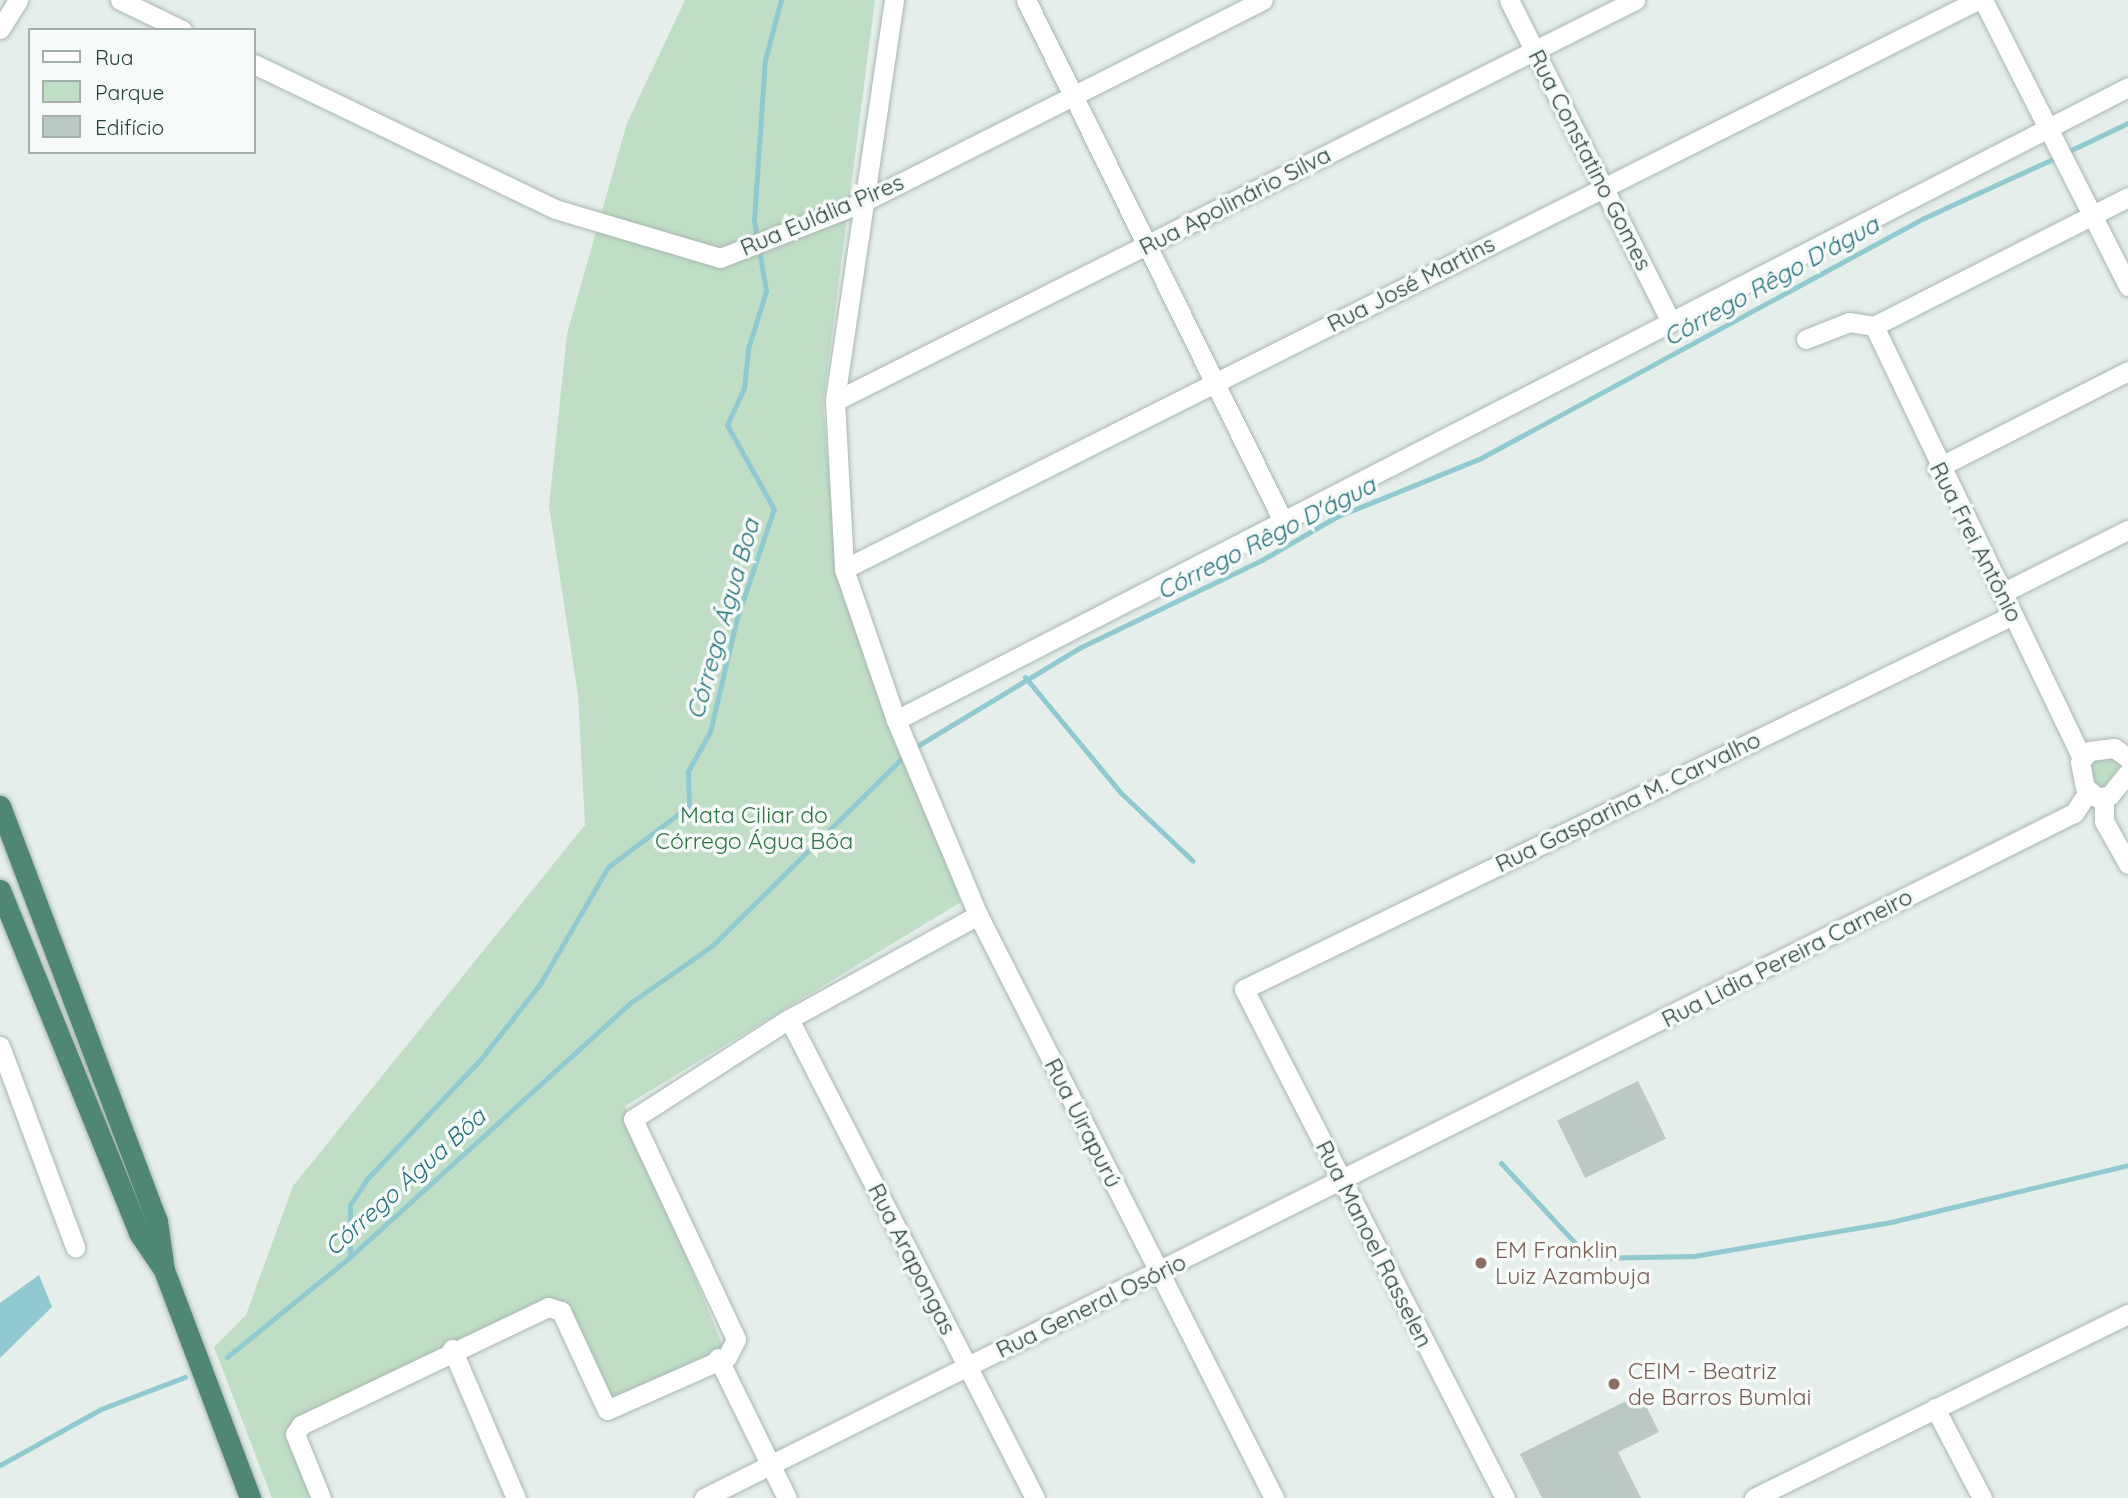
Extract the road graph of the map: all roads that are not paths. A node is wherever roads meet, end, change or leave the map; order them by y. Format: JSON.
{"nodes":[{"id":1,"x":18,"y":0,"type":"edge"},
{"id":2,"x":120,"y":0,"type":"edge"},
{"id":3,"x":894,"y":0,"type":"edge"},
{"id":4,"x":1026,"y":0,"type":"edge"},
{"id":5,"x":1263,"y":0,"type":"edge"},
{"id":6,"x":1509,"y":0,"type":"edge"},
{"id":7,"x":1635,"y":0,"type":"edge"},
{"id":8,"x":1980,"y":0,"type":"edge"},
{"id":9,"x":178,"y":28,"type":"edge"},
{"id":10,"x":0,"y":29,"type":"edge"},
{"id":11,"x":1534,"y":51,"type":"junction"},
{"id":12,"x":256,"y":65,"type":"edge"},
{"id":13,"x":2128,"y":86,"type":"edge"},
{"id":14,"x":1073,"y":96,"type":"junction"},
{"id":15,"x":2050,"y":133,"type":"junction"},
{"id":16,"x":1603,"y":188,"type":"junction"},
{"id":17,"x":2128,"y":197,"type":"edge"},
{"id":18,"x":861,"y":203,"type":"junction"},
{"id":19,"x":2092,"y":215,"type":"junction"},
{"id":20,"x":1146,"y":245,"type":"junction"},
{"id":21,"x":2128,"y":286,"type":"edge"},
{"id":22,"x":1670,"y":320,"type":"junction"},
{"id":23,"x":1874,"y":326,"type":"junction"},
{"id":24,"x":1806,"y":339,"type":"dead end"},
{"id":25,"x":2128,"y":371,"type":"edge"},
{"id":26,"x":1214,"y":382,"type":"junction"},
{"id":27,"x":835,"y":401,"type":"junction"},
{"id":28,"x":1937,"y":468,"type":"junction"},
{"id":29,"x":1282,"y":519,"type":"junction"},
{"id":30,"x":2128,"y":530,"type":"edge"},
{"id":31,"x":844,"y":569,"type":"junction"},
{"id":32,"x":2002,"y":593,"type":"junction"},
{"id":33,"x":2012,"y":615,"type":"junction"},
{"id":34,"x":896,"y":720,"type":"junction"},
{"id":35,"x":2081,"y":757,"type":"junction"},
{"id":36,"x":2128,"y":757,"type":"edge"},
{"id":37,"x":2128,"y":773,"type":"edge"},
{"id":38,"x":2096,"y":795,"type":"junction"},
{"id":39,"x":0,"y":806,"type":"edge"},
{"id":40,"x":2128,"y":864,"type":"edge"},
{"id":41,"x":0,"y":890,"type":"edge"},
{"id":42,"x":978,"y":915,"type":"junction"},
{"id":43,"x":1244,"y":989,"type":"joint"},
{"id":44,"x":791,"y":1018,"type":"junction"},
{"id":45,"x":0,"y":1046,"type":"edge"},
{"id":46,"x":1478,"y":1114,"type":"joint"},
{"id":47,"x":1343,"y":1182,"type":"junction"},
{"id":48,"x":75,"y":1247,"type":"dead end"},
{"id":49,"x":164,"y":1270,"type":"junction"},
{"id":50,"x":1159,"y":1272,"type":"junction"},
{"id":51,"x":2128,"y":1315,"type":"edge"},
{"id":52,"x":452,"y":1349,"type":"junction"},
{"id":53,"x":718,"y":1358,"type":"junction"},
{"id":54,"x":967,"y":1366,"type":"junction"},
{"id":55,"x":1936,"y":1408,"type":"junction"},
{"id":56,"x":769,"y":1463,"type":"junction"},
{"id":57,"x":250,"y":1498,"type":"edge"},
{"id":58,"x":321,"y":1498,"type":"edge"},
{"id":59,"x":516,"y":1498,"type":"edge"},
{"id":60,"x":704,"y":1498,"type":"edge"},
{"id":61,"x":787,"y":1498,"type":"edge"},
{"id":62,"x":1035,"y":1498,"type":"edge"},
{"id":63,"x":1274,"y":1498,"type":"edge"},
{"id":64,"x":1505,"y":1498,"type":"edge"},
{"id":65,"x":1756,"y":1498,"type":"edge"},
{"id":66,"x":1982,"y":1498,"type":"edge"}],
"edges":[{"from":1,"to":10,"type":"street"},
{"from":2,"to":9,"type":"street"},
{"from":3,"to":18,"type":"street","name":"Rua Uirapurú"},
{"from":4,"to":14,"type":"street"},
{"from":5,"to":14,"type":"street","name":"Rua Eulália Pires"},
{"from":6,"to":11,"type":"street","name":"Rua Constatino Gomes"},
{"from":7,"to":11,"type":"street","name":"Rua Apolinário Silva"},
{"from":8,"to":15,"type":"street"},
{"from":8,"to":16,"type":"street","name":"Rua José Martins"},
{"from":11,"to":16,"type":"street","name":"Rua Constatino Gomes"},
{"from":11,"to":20,"type":"street","name":"Rua Apolinário Silva"},
{"from":12,"to":18,"type":"street","name":"Rua Eulália Pires"},
{"from":13,"to":15,"type":"street"},
{"from":14,"to":18,"type":"street","name":"Rua Eulália Pires"},
{"from":14,"to":20,"type":"street"},
{"from":15,"to":19,"type":"street"},
{"from":15,"to":22,"type":"street"},
{"from":16,"to":22,"type":"street","name":"Rua Constatino Gomes"},
{"from":16,"to":26,"type":"street","name":"Rua José Martins"},
{"from":17,"to":19,"type":"street"},
{"from":18,"to":27,"type":"street","name":"Rua Uirapurú"},
{"from":19,"to":21,"type":"street"},
{"from":19,"to":23,"type":"street"},
{"from":20,"to":26,"type":"street"},
{"from":20,"to":27,"type":"street","name":"Rua Apolinário Silva"},
{"from":22,"to":29,"type":"street"},
{"from":23,"to":24,"type":"street"},
{"from":23,"to":28,"type":"street","name":"Rua Frei Antônio"},
{"from":25,"to":28,"type":"street"},
{"from":26,"to":29,"type":"street"},
{"from":26,"to":31,"type":"street","name":"Rua José Martins"},
{"from":27,"to":31,"type":"street","name":"Rua Uirapurú"},
{"from":28,"to":32,"type":"street","name":"Rua Frei Antônio"},
{"from":29,"to":34,"type":"street"},
{"from":30,"to":32,"type":"street"},
{"from":31,"to":34,"type":"street","name":"Rua Uirapurú"},
{"from":32,"to":33,"type":"street","name":"Rua Frei Antônio"},
{"from":33,"to":35,"type":"street","name":"Rua Frei Antônio"},
{"from":33,"to":43,"type":"street","name":"Rua Gasparina M. Carvalho"},
{"from":34,"to":42,"type":"street","name":"Rua Uirapurú"},
{"from":35,"to":36,"type":"street"},
{"from":35,"to":38,"type":"street","name":"Rua Frei Antônio"},
{"from":37,"to":38,"type":"street","name":"Rua Lidia Pereira Carneiro"},
{"from":38,"to":40,"type":"street"},
{"from":38,"to":46,"type":"street","name":"Rua Lidia Pereira Carneiro"},
{"from":39,"to":49,"type":"highway"},
{"from":41,"to":49,"type":"highway"},
{"from":42,"to":44,"type":"street"},
{"from":42,"to":50,"type":"street","name":"Rua Uirapurú"},
{"from":43,"to":47,"type":"street","name":"Rua Manoel Rasselen"},
{"from":44,"to":53,"type":"street"},
{"from":44,"to":54,"type":"street","name":"Rua Arapongas"},
{"from":45,"to":48,"type":"street"},
{"from":46,"to":47,"type":"street","name":"Rua General Osório"},
{"from":47,"to":50,"type":"street","name":"Rua General Osório"},
{"from":47,"to":64,"type":"street","name":"Rua Manoel Rasselen"},
{"from":49,"to":57,"type":"highway"},
{"from":50,"to":54,"type":"street","name":"Rua General Osório"},
{"from":50,"to":63,"type":"street","name":"Rua Uirapurú"},
{"from":51,"to":55,"type":"street"},
{"from":52,"to":53,"type":"street"},
{"from":52,"to":58,"type":"street"},
{"from":52,"to":59,"type":"street"},
{"from":53,"to":56,"type":"street"},
{"from":54,"to":56,"type":"street","name":"Rua General Osório"},
{"from":54,"to":62,"type":"street","name":"Rua Arapongas"},
{"from":55,"to":65,"type":"street"},
{"from":55,"to":66,"type":"street"},
{"from":56,"to":60,"type":"street","name":"Rua General Osório"},
{"from":56,"to":61,"type":"street"}]}
